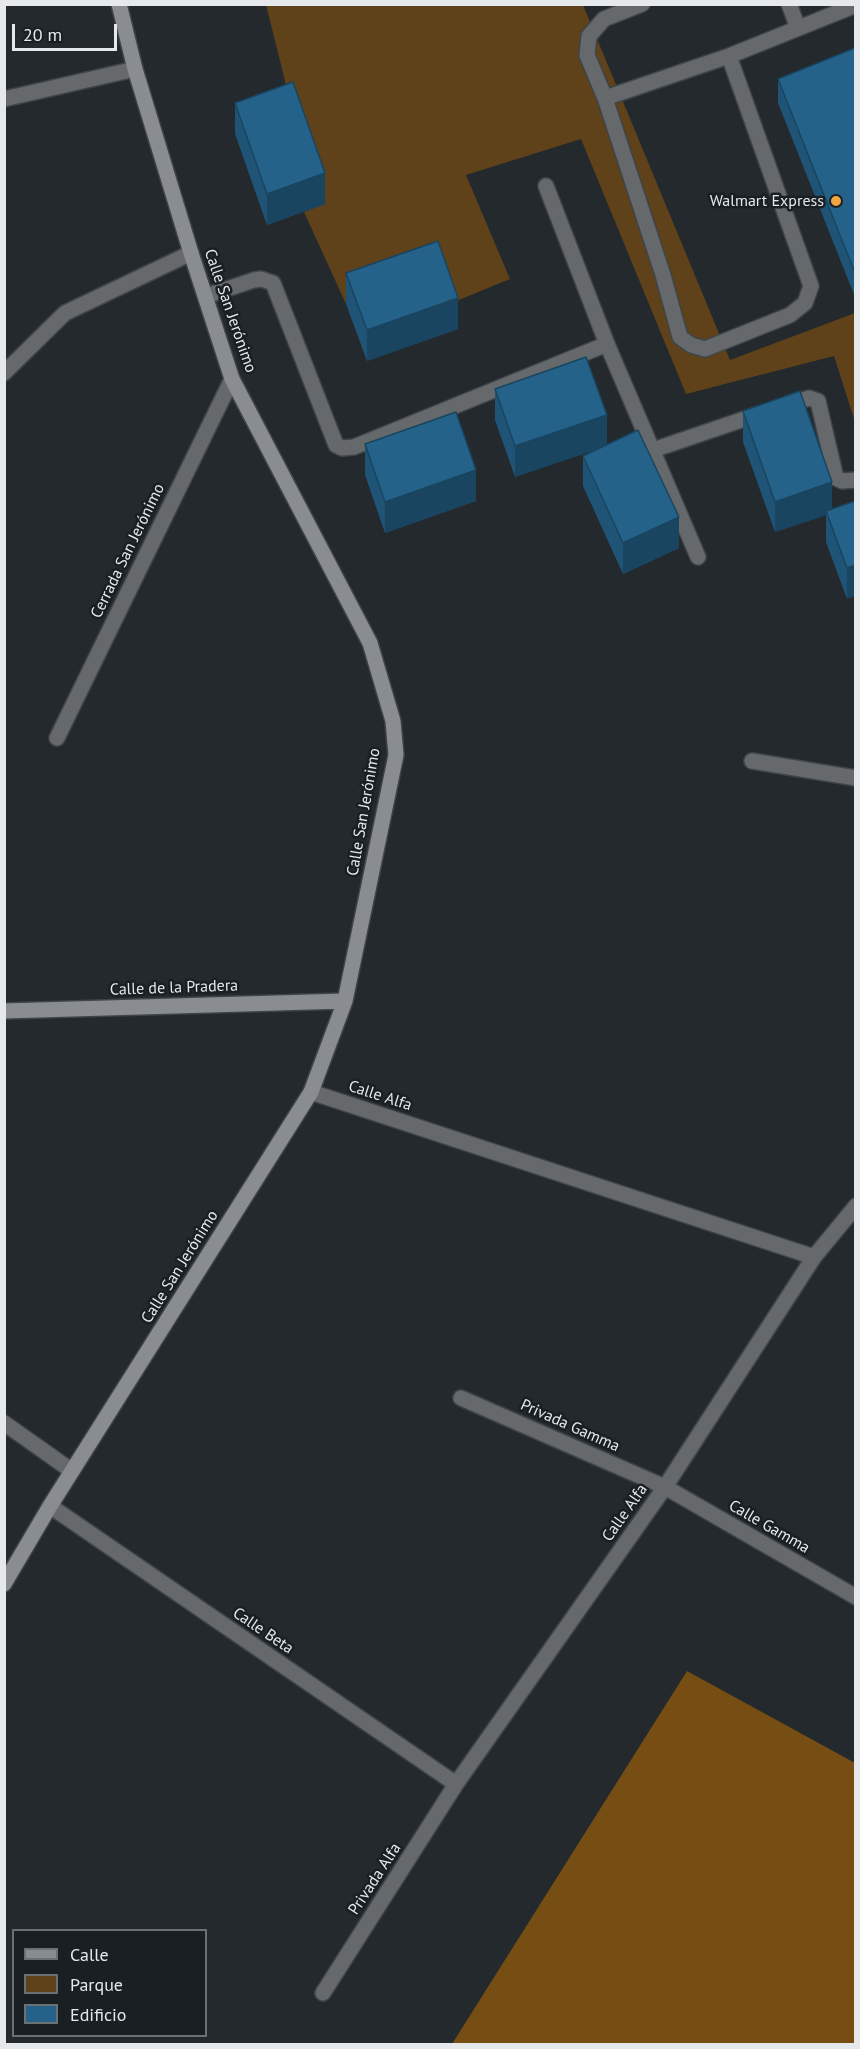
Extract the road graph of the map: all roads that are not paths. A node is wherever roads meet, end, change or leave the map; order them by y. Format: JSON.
{"nodes":[{"id":1,"x":119,"y":4,"type":"edge"},
{"id":2,"x":642,"y":4,"type":"edge"},
{"id":3,"x":789,"y":4,"type":"edge"},
{"id":4,"x":855,"y":5,"type":"edge"},
{"id":5,"x":798,"y":28,"type":"junction"},
{"id":6,"x":729,"y":56,"type":"junction"},
{"id":7,"x":135,"y":69,"type":"junction"},
{"id":8,"x":605,"y":98,"type":"junction"},
{"id":9,"x":4,"y":99,"type":"edge"},
{"id":10,"x":546,"y":186,"type":"dead end"},
{"id":11,"x":191,"y":253,"type":"junction"},
{"id":12,"x":207,"y":297,"type":"junction"},
{"id":13,"x":607,"y":344,"type":"junction"},
{"id":14,"x":4,"y":373,"type":"edge"},
{"id":15,"x":232,"y":379,"type":"junction"},
{"id":16,"x":653,"y":450,"type":"junction"},
{"id":17,"x":855,"y":480,"type":"edge"},
{"id":18,"x":698,"y":557,"type":"dead end"},
{"id":19,"x":57,"y":738,"type":"dead end"},
{"id":20,"x":752,"y":761,"type":"dead end"},
{"id":21,"x":855,"y":778,"type":"edge"},
{"id":22,"x":345,"y":1001,"type":"junction"},
{"id":23,"x":4,"y":1011,"type":"edge"},
{"id":24,"x":311,"y":1092,"type":"junction"},
{"id":25,"x":855,"y":1206,"type":"edge"},
{"id":26,"x":814,"y":1257,"type":"junction"},
{"id":27,"x":461,"y":1398,"type":"dead end"},
{"id":28,"x":4,"y":1423,"type":"edge"},
{"id":29,"x":72,"y":1472,"type":"junction"},
{"id":30,"x":665,"y":1487,"type":"junction"},
{"id":31,"x":50,"y":1506,"type":"junction"},
{"id":32,"x":4,"y":1584,"type":"edge"},
{"id":33,"x":855,"y":1597,"type":"edge"},
{"id":34,"x":456,"y":1784,"type":"junction"},
{"id":35,"x":323,"y":1993,"type":"dead end"}],
"edges":[{"from":1,"to":7,"type":"street","name":"Calle San Jerónimo"},
{"from":2,"to":8,"type":"street"},
{"from":3,"to":5,"type":"street"},
{"from":4,"to":5,"type":"street"},
{"from":5,"to":6,"type":"street"},
{"from":6,"to":8,"type":"street"},
{"from":6,"to":8,"type":"street"},
{"from":7,"to":9,"type":"street"},
{"from":7,"to":11,"type":"street","name":"Calle San Jerónimo"},
{"from":10,"to":13,"type":"street"},
{"from":11,"to":12,"type":"street","name":"Calle San Jerónimo"},
{"from":11,"to":14,"type":"street"},
{"from":12,"to":13,"type":"street"},
{"from":12,"to":15,"type":"street","name":"Calle San Jerónimo"},
{"from":13,"to":16,"type":"street"},
{"from":15,"to":19,"type":"street","name":"Cerrada San Jerónimo"},
{"from":15,"to":22,"type":"street","name":"Calle San Jerónimo"},
{"from":16,"to":17,"type":"street"},
{"from":16,"to":18,"type":"street"},
{"from":20,"to":21,"type":"street"},
{"from":22,"to":23,"type":"street","name":"Calle de la Pradera"},
{"from":22,"to":24,"type":"street","name":"Calle San Jerónimo"},
{"from":24,"to":26,"type":"street","name":"Calle Alfa"},
{"from":24,"to":29,"type":"street","name":"Calle San Jerónimo"},
{"from":25,"to":26,"type":"street","name":"Calle Alfa"},
{"from":26,"to":30,"type":"street","name":"Calle Alfa"},
{"from":27,"to":30,"type":"street","name":"Privada Gamma"},
{"from":28,"to":29,"type":"street"},
{"from":29,"to":31,"type":"street","name":"Calle San Jerónimo"},
{"from":30,"to":33,"type":"street","name":"Calle Gamma"},
{"from":30,"to":34,"type":"street","name":"Calle Alfa"},
{"from":31,"to":32,"type":"street","name":"Calle San Jerónimo"},
{"from":31,"to":34,"type":"street","name":"Calle Beta"},
{"from":34,"to":35,"type":"street","name":"Privada Alfa"}]}
